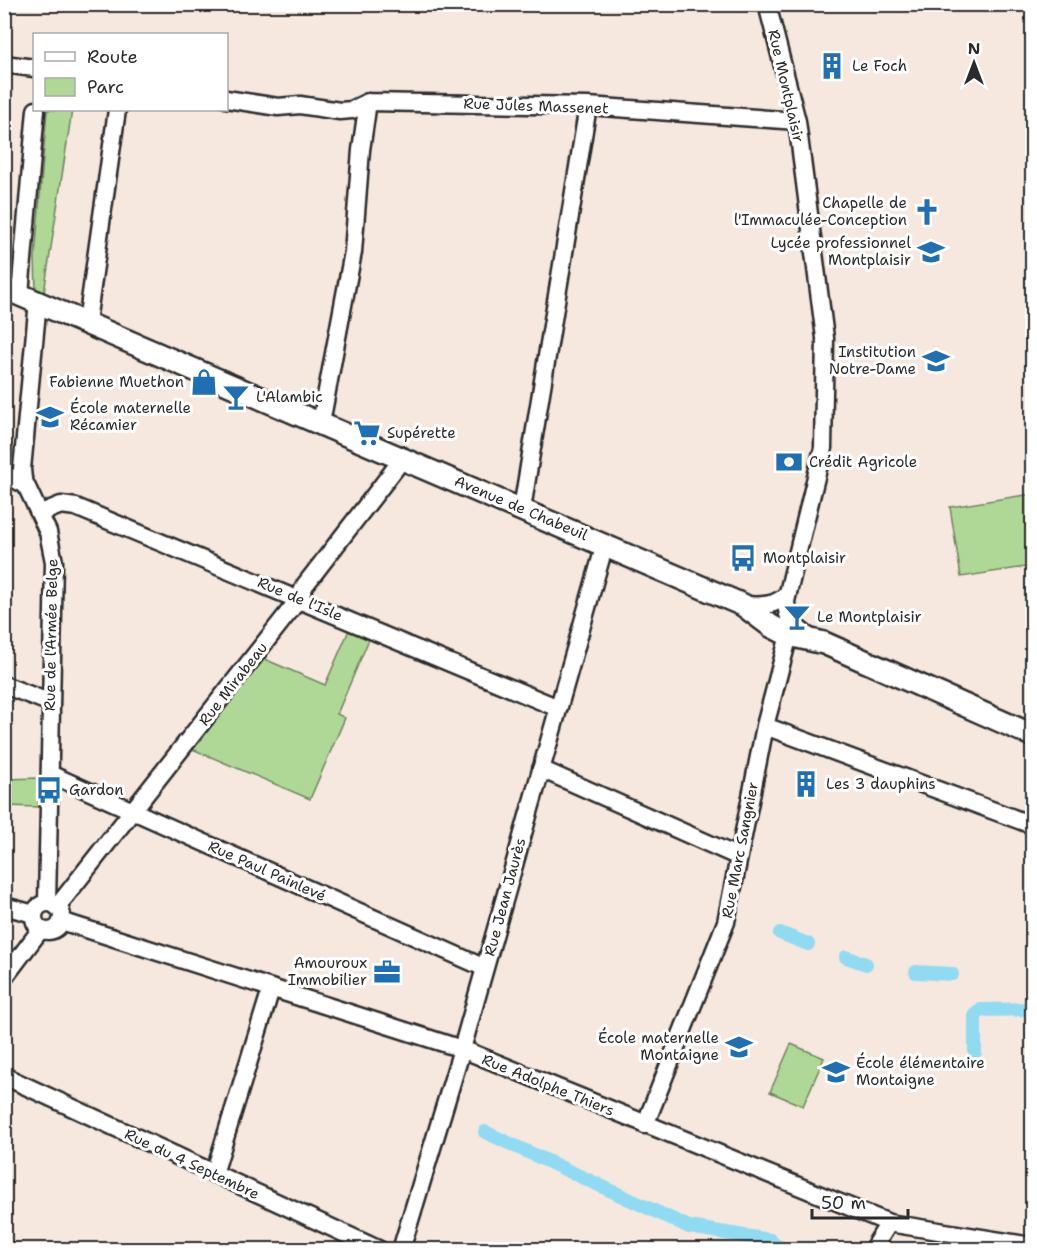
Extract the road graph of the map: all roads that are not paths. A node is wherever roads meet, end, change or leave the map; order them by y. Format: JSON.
{"nodes":[{"id":1,"x":768,"y":4,"type":"edge"},
{"id":2,"x":4,"y":64,"type":"edge"},
{"id":3,"x":33,"y":68,"type":"edge"},
{"id":4,"x":228,"y":99,"type":"edge"},
{"id":5,"x":368,"y":102,"type":"junction"},
{"id":6,"x":588,"y":106,"type":"junction"},
{"id":7,"x":36,"y":111,"type":"edge"},
{"id":8,"x":117,"y":111,"type":"edge"},
{"id":9,"x":797,"y":121,"type":"junction"},
{"id":10,"x":19,"y":294,"type":"edge"},
{"id":11,"x":87,"y":322,"type":"junction"},
{"id":12,"x":321,"y":423,"type":"junction"},
{"id":13,"x":404,"y":457,"type":"junction"},
{"id":14,"x":4,"y":474,"type":"edge"},
{"id":15,"x":26,"y":485,"type":"junction"},
{"id":16,"x":522,"y":508,"type":"junction"},
{"id":17,"x":40,"y":513,"type":"junction"},
{"id":18,"x":606,"y":544,"type":"junction"},
{"id":19,"x":787,"y":594,"type":"junction"},
{"id":20,"x":299,"y":599,"type":"junction"},
{"id":21,"x":743,"y":605,"type":"junction"},
{"id":22,"x":789,"y":635,"type":"junction"},
{"id":23,"x":818,"y":641,"type":"junction"},
{"id":24,"x":4,"y":685,"type":"edge"},
{"id":25,"x":51,"y":702,"type":"junction"},
{"id":26,"x":558,"y":708,"type":"junction"},
{"id":27,"x":765,"y":726,"type":"junction"},
{"id":28,"x":1032,"y":735,"type":"edge"},
{"id":29,"x":541,"y":769,"type":"junction"},
{"id":30,"x":50,"y":774,"type":"junction"},
{"id":31,"x":134,"y":811,"type":"junction"},
{"id":32,"x":1032,"y":825,"type":"edge"},
{"id":33,"x":739,"y":857,"type":"junction"},
{"id":34,"x":4,"y":906,"type":"edge"},
{"id":35,"x":55,"y":911,"type":"junction"},
{"id":36,"x":38,"y":922,"type":"junction"},
{"id":37,"x":485,"y":968,"type":"junction"},
{"id":38,"x":4,"y":978,"type":"edge"},
{"id":39,"x":271,"y":989,"type":"junction"},
{"id":40,"x":462,"y":1050,"type":"junction"},
{"id":41,"x":4,"y":1076,"type":"edge"},
{"id":42,"x":645,"y":1125,"type":"junction"},
{"id":43,"x":214,"y":1174,"type":"junction"},
{"id":44,"x":889,"y":1223,"type":"junction"},
{"id":45,"x":1032,"y":1246,"type":"edge"},
{"id":46,"x":380,"y":1250,"type":"edge"},
{"id":47,"x":401,"y":1250,"type":"edge"},
{"id":48,"x":872,"y":1250,"type":"edge"}],
"edges":[{"from":1,"to":9,"type":"street","name":"Rue Montplaisir"},
{"from":2,"to":3,"type":"street"},
{"from":4,"to":5,"type":"street","name":"Rue Jules Massenet"},
{"from":5,"to":6,"type":"street","name":"Rue Jules Massenet"},
{"from":5,"to":12,"type":"street"},
{"from":6,"to":9,"type":"street","name":"Rue Jules Massenet"},
{"from":6,"to":16,"type":"street"},
{"from":7,"to":10,"type":"street","name":"Rue de l'Armée Belge"},
{"from":8,"to":11,"type":"street"},
{"from":9,"to":19,"type":"street","name":"Rue Montplaisir"},
{"from":10,"to":11,"type":"main road","name":"Avenue de Chabeuil"},
{"from":10,"to":15,"type":"street","name":"Rue de l'Armée Belge"},
{"from":11,"to":12,"type":"main road","name":"Avenue de Chabeuil"},
{"from":12,"to":13,"type":"main road","name":"Avenue de Chabeuil"},
{"from":13,"to":16,"type":"main road","name":"Avenue de Chabeuil"},
{"from":13,"to":20,"type":"street","name":"Rue Mirabeau"},
{"from":14,"to":15,"type":"street"},
{"from":15,"to":17,"type":"street","name":"Rue de l'Armée Belge"},
{"from":16,"to":18,"type":"main road","name":"Avenue de Chabeuil"},
{"from":17,"to":20,"type":"street","name":"Rue de l'Isle"},
{"from":17,"to":25,"type":"street","name":"Rue de l'Armée Belge"},
{"from":18,"to":21,"type":"main road","name":"Avenue de Chabeuil"},
{"from":18,"to":26,"type":"street","name":"Rue Jean Jaurès"},
{"from":19,"to":21,"type":"street"},
{"from":19,"to":23,"type":"street","name":"Rue Montplaisir"},
{"from":20,"to":26,"type":"street","name":"Rue de l'Isle"},
{"from":20,"to":31,"type":"street","name":"Rue Mirabeau"},
{"from":21,"to":22,"type":"main road","name":"Avenue de Chabeuil"},
{"from":22,"to":23,"type":"main road","name":"Avenue de Chabeuil"},
{"from":22,"to":27,"type":"street","name":"Rue Marc Sangnier"},
{"from":23,"to":28,"type":"main road","name":"Avenue de Chabeuil"},
{"from":24,"to":25,"type":"street"},
{"from":25,"to":30,"type":"street","name":"Rue de l'Armée Belge"},
{"from":26,"to":29,"type":"street","name":"Rue Jean Jaurès"},
{"from":27,"to":32,"type":"street"},
{"from":27,"to":33,"type":"street","name":"Rue Marc Sangnier"},
{"from":29,"to":33,"type":"street"},
{"from":29,"to":37,"type":"street","name":"Rue Jean Jaurès"},
{"from":30,"to":31,"type":"street","name":"Rue Paul Painlevé"},
{"from":30,"to":35,"type":"street","name":"Rue de l'Armée Belge"},
{"from":31,"to":35,"type":"street","name":"Rue Mirabeau"},
{"from":31,"to":37,"type":"street","name":"Rue Paul Painlevé"},
{"from":33,"to":42,"type":"street","name":"Rue Marc Sangnier"},
{"from":34,"to":36,"type":"street"},
{"from":35,"to":36,"type":"street","name":"Rue Mirabeau"},
{"from":35,"to":36,"type":"street"},
{"from":35,"to":39,"type":"street","name":"Rue Adolphe Thiers"},
{"from":36,"to":38,"type":"street","name":"Rue Mirabeau"},
{"from":37,"to":40,"type":"street","name":"Rue Jean Jaurès"},
{"from":39,"to":40,"type":"street","name":"Rue Adolphe Thiers"},
{"from":39,"to":43,"type":"street"},
{"from":40,"to":42,"type":"street","name":"Rue Adolphe Thiers"},
{"from":40,"to":47,"type":"street","name":"Rue Jean Jaurès"},
{"from":41,"to":43,"type":"street","name":"Rue du 4 Septembre"},
{"from":42,"to":44,"type":"street","name":"Rue Adolphe Thiers"},
{"from":43,"to":46,"type":"street","name":"Rue du 4 Septembre"},
{"from":44,"to":45,"type":"street","name":"Rue Adolphe Thiers"},
{"from":44,"to":48,"type":"street"}]}
